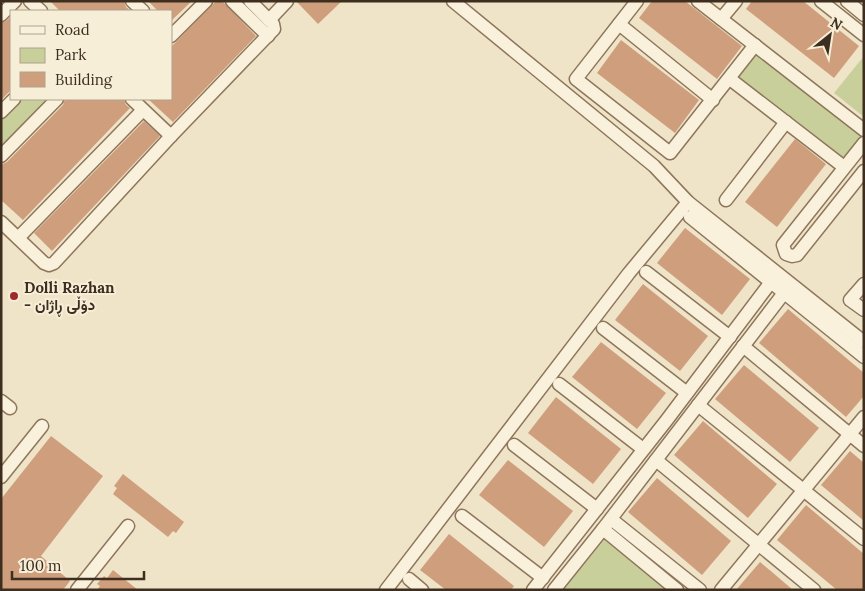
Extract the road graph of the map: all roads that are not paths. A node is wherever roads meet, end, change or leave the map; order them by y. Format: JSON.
{"nodes":[{"id":1,"x":15,"y":1,"type":"edge"},
{"id":2,"x":30,"y":1,"type":"edge"},
{"id":3,"x":132,"y":1,"type":"edge"},
{"id":4,"x":206,"y":1,"type":"edge"},
{"id":5,"x":232,"y":1,"type":"edge"},
{"id":6,"x":250,"y":1,"type":"edge"},
{"id":7,"x":287,"y":1,"type":"edge"},
{"id":8,"x":453,"y":1,"type":"edge"},
{"id":9,"x":637,"y":1,"type":"edge"},
{"id":10,"x":698,"y":1,"type":"edge"},
{"id":11,"x":736,"y":1,"type":"edge"},
{"id":12,"x":821,"y":1,"type":"edge"},
{"id":13,"x":847,"y":1,"type":"edge"},
{"id":14,"x":40,"y":10,"type":"edge"},
{"id":15,"x":142,"y":10,"type":"edge"},
{"id":16,"x":864,"y":14,"type":"edge"},
{"id":17,"x":1,"y":15,"type":"edge"},
{"id":18,"x":721,"y":19,"type":"junction"},
{"id":19,"x":269,"y":20,"type":"junction"},
{"id":20,"x":619,"y":24,"type":"junction"},
{"id":21,"x":172,"y":35,"type":"edge"},
{"id":22,"x":864,"y":35,"type":"edge"},
{"id":23,"x":268,"y":36,"type":"junction"},
{"id":24,"x":755,"y":46,"type":"junction"},
{"id":25,"x":730,"y":79,"type":"junction"},
{"id":26,"x":13,"y":100,"type":"edge"},
{"id":27,"x":56,"y":100,"type":"edge"},
{"id":28,"x":133,"y":100,"type":"edge"},
{"id":29,"x":713,"y":100,"type":"junction"},
{"id":30,"x":143,"y":110,"type":"junction"},
{"id":31,"x":1,"y":112,"type":"edge"},
{"id":32,"x":786,"y":122,"type":"junction"},
{"id":33,"x":864,"y":130,"type":"edge"},
{"id":34,"x":171,"y":136,"type":"junction"},
{"id":35,"x":864,"y":143,"type":"edge"},
{"id":36,"x":1,"y":156,"type":"edge"},
{"id":37,"x":844,"y":167,"type":"junction"},
{"id":38,"x":864,"y":171,"type":"edge"},
{"id":39,"x":726,"y":200,"type":"dead end"},
{"id":40,"x":688,"y":202,"type":"junction"},
{"id":41,"x":690,"y":217,"type":"dead end"},
{"id":42,"x":1,"y":222,"type":"edge"},
{"id":43,"x":18,"y":238,"type":"junction"},
{"id":44,"x":646,"y":272,"type":"dead end"},
{"id":45,"x":771,"y":282,"type":"junction"},
{"id":46,"x":864,"y":284,"type":"edge"},
{"id":47,"x":784,"y":293,"type":"junction"},
{"id":48,"x":864,"y":310,"type":"edge"},
{"id":49,"x":603,"y":328,"type":"dead end"},
{"id":50,"x":730,"y":337,"type":"junction"},
{"id":51,"x":864,"y":342,"type":"edge"},
{"id":52,"x":743,"y":346,"type":"junction"},
{"id":53,"x":864,"y":357,"type":"edge"},
{"id":54,"x":560,"y":384,"type":"dead end"},
{"id":55,"x":687,"y":393,"type":"junction"},
{"id":56,"x":698,"y":404,"type":"junction"},
{"id":57,"x":864,"y":417,"type":"edge"},
{"id":58,"x":666,"y":421,"type":"junction"},
{"id":59,"x":42,"y":426,"type":"dead end"},
{"id":60,"x":678,"y":431,"type":"junction"},
{"id":61,"x":849,"y":435,"type":"junction"},
{"id":62,"x":514,"y":445,"type":"dead end"},
{"id":63,"x":864,"y":446,"type":"edge"},
{"id":64,"x":643,"y":450,"type":"junction"},
{"id":65,"x":656,"y":460,"type":"junction"},
{"id":66,"x":1,"y":476,"type":"edge"},
{"id":67,"x":804,"y":490,"type":"junction"},
{"id":68,"x":597,"y":509,"type":"junction"},
{"id":69,"x":462,"y":516,"type":"dead end"},
{"id":70,"x":611,"y":519,"type":"junction"},
{"id":71,"x":128,"y":526,"type":"dead end"},
{"id":72,"x":603,"y":530,"type":"junction"},
{"id":73,"x":864,"y":539,"type":"edge"},
{"id":74,"x":759,"y":544,"type":"junction"},
{"id":75,"x":543,"y":578,"type":"junction"},
{"id":76,"x":409,"y":579,"type":"dead end"},
{"id":77,"x":77,"y":590,"type":"edge"},
{"id":78,"x":386,"y":590,"type":"edge"},
{"id":79,"x":422,"y":590,"type":"edge"},
{"id":80,"x":533,"y":590,"type":"edge"},
{"id":81,"x":554,"y":590,"type":"edge"},
{"id":82,"x":678,"y":590,"type":"edge"},
{"id":83,"x":700,"y":590,"type":"edge"},
{"id":84,"x":721,"y":590,"type":"edge"},
{"id":85,"x":814,"y":590,"type":"edge"}],
"edges":[{"from":1,"to":17,"type":"street"},
{"from":2,"to":14,"type":"street"},
{"from":3,"to":15,"type":"street"},
{"from":4,"to":21,"type":"street"},
{"from":5,"to":23,"type":"street"},
{"from":6,"to":19,"type":"street"},
{"from":7,"to":19,"type":"street"},
{"from":8,"to":40,"type":"street"},
{"from":9,"to":20,"type":"street"},
{"from":10,"to":18,"type":"street"},
{"from":11,"to":18,"type":"street"},
{"from":12,"to":22,"type":"street"},
{"from":13,"to":16,"type":"street"},
{"from":18,"to":24,"type":"street"},
{"from":19,"to":23,"type":"street"},
{"from":20,"to":29,"type":"street"},
{"from":20,"to":29,"type":"street"},
{"from":23,"to":34,"type":"street"},
{"from":24,"to":25,"type":"street"},
{"from":24,"to":33,"type":"street"},
{"from":25,"to":29,"type":"street"},
{"from":25,"to":32,"type":"street"},
{"from":26,"to":31,"type":"street"},
{"from":27,"to":36,"type":"street"},
{"from":28,"to":30,"type":"street"},
{"from":30,"to":34,"type":"street"},
{"from":30,"to":43,"type":"street"},
{"from":32,"to":37,"type":"street"},
{"from":32,"to":39,"type":"street"},
{"from":34,"to":43,"type":"street"},
{"from":35,"to":37,"type":"street"},
{"from":37,"to":38,"type":"street"},
{"from":40,"to":51,"type":"street"},
{"from":40,"to":78,"type":"street"},
{"from":41,"to":45,"type":"street"},
{"from":42,"to":43,"type":"street"},
{"from":44,"to":50,"type":"street"},
{"from":45,"to":47,"type":"street"},
{"from":45,"to":50,"type":"street"},
{"from":46,"to":48,"type":"street"},
{"from":47,"to":52,"type":"street"},
{"from":47,"to":53,"type":"street"},
{"from":49,"to":55,"type":"street"},
{"from":50,"to":55,"type":"street"},
{"from":52,"to":56,"type":"street"},
{"from":52,"to":61,"type":"street"},
{"from":54,"to":64,"type":"street"},
{"from":55,"to":58,"type":"street"},
{"from":56,"to":60,"type":"street"},
{"from":56,"to":67,"type":"street"},
{"from":57,"to":61,"type":"street"},
{"from":58,"to":60,"type":"street"},
{"from":58,"to":64,"type":"street"},
{"from":59,"to":66,"type":"street"},
{"from":60,"to":65,"type":"street"},
{"from":61,"to":63,"type":"street"},
{"from":61,"to":67,"type":"street"},
{"from":62,"to":68,"type":"street"},
{"from":64,"to":68,"type":"street"},
{"from":65,"to":70,"type":"street"},
{"from":65,"to":74,"type":"street"},
{"from":67,"to":73,"type":"street"},
{"from":67,"to":74,"type":"street"},
{"from":68,"to":75,"type":"street"},
{"from":69,"to":75,"type":"street"},
{"from":70,"to":72,"type":"street"},
{"from":70,"to":83,"type":"street"},
{"from":71,"to":77,"type":"street"},
{"from":72,"to":81,"type":"street"},
{"from":72,"to":82,"type":"street"},
{"from":74,"to":84,"type":"street"},
{"from":74,"to":85,"type":"street"},
{"from":75,"to":80,"type":"street"},
{"from":76,"to":79,"type":"street"}]}
